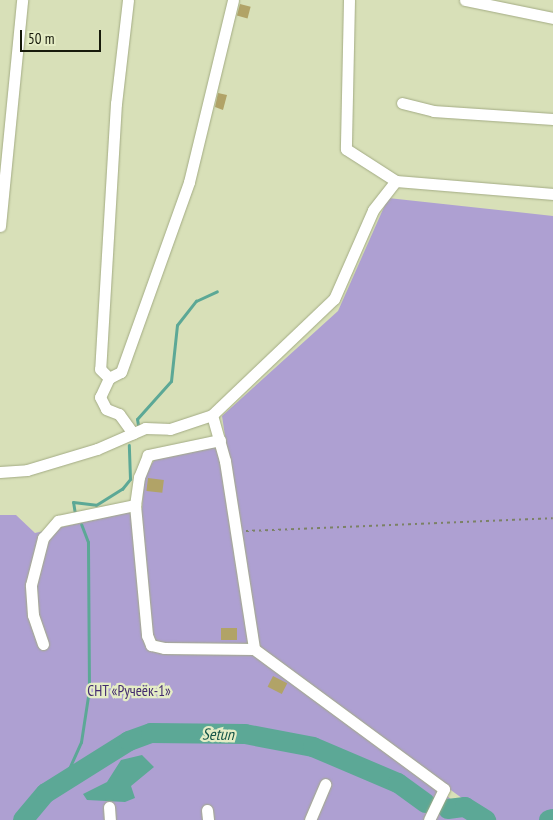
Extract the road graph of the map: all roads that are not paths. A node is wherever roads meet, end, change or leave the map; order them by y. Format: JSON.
{"nodes":[{"id":1,"x":22,"y":0,"type":"edge"},
{"id":2,"x":128,"y":0,"type":"edge"},
{"id":3,"x":233,"y":0,"type":"edge"},
{"id":4,"x":349,"y":0,"type":"edge"},
{"id":5,"x":465,"y":0,"type":"edge"},
{"id":6,"x":553,"y":18,"type":"edge"},
{"id":7,"x":402,"y":103,"type":"dead end"},
{"id":8,"x":553,"y":119,"type":"edge"},
{"id":9,"x":396,"y":181,"type":"junction"},
{"id":10,"x":553,"y":194,"type":"edge"},
{"id":11,"x":0,"y":226,"type":"edge"},
{"id":12,"x":109,"y":378,"type":"junction"},
{"id":13,"x":212,"y":415,"type":"junction"},
{"id":14,"x":133,"y":433,"type":"junction"},
{"id":15,"x":220,"y":440,"type":"junction"},
{"id":16,"x":0,"y":472,"type":"edge"},
{"id":17,"x":135,"y":506,"type":"junction"},
{"id":18,"x":43,"y":644,"type":"dead end"},
{"id":19,"x":254,"y":649,"type":"junction"},
{"id":20,"x":325,"y":784,"type":"dead end"},
{"id":21,"x":109,"y":807,"type":"dead end"},
{"id":22,"x":110,"y":820,"type":"edge"},
{"id":23,"x":310,"y":820,"type":"edge"},
{"id":24,"x":429,"y":820,"type":"edge"}],
"edges":[{"from":1,"to":11,"type":"lane"},
{"from":2,"to":12,"type":"lane"},
{"from":3,"to":12,"type":"lane"},
{"from":4,"to":9,"type":"lane"},
{"from":5,"to":6,"type":"lane"},
{"from":7,"to":8,"type":"lane"},
{"from":9,"to":10,"type":"lane"},
{"from":9,"to":13,"type":"lane"},
{"from":12,"to":14,"type":"lane"},
{"from":13,"to":14,"type":"lane"},
{"from":13,"to":15,"type":"lane"},
{"from":14,"to":16,"type":"lane"},
{"from":15,"to":17,"type":"lane"},
{"from":15,"to":19,"type":"lane"},
{"from":17,"to":18,"type":"lane"},
{"from":17,"to":19,"type":"lane"},
{"from":19,"to":24,"type":"lane"},
{"from":20,"to":23,"type":"lane"},
{"from":21,"to":22,"type":"lane"}]}
